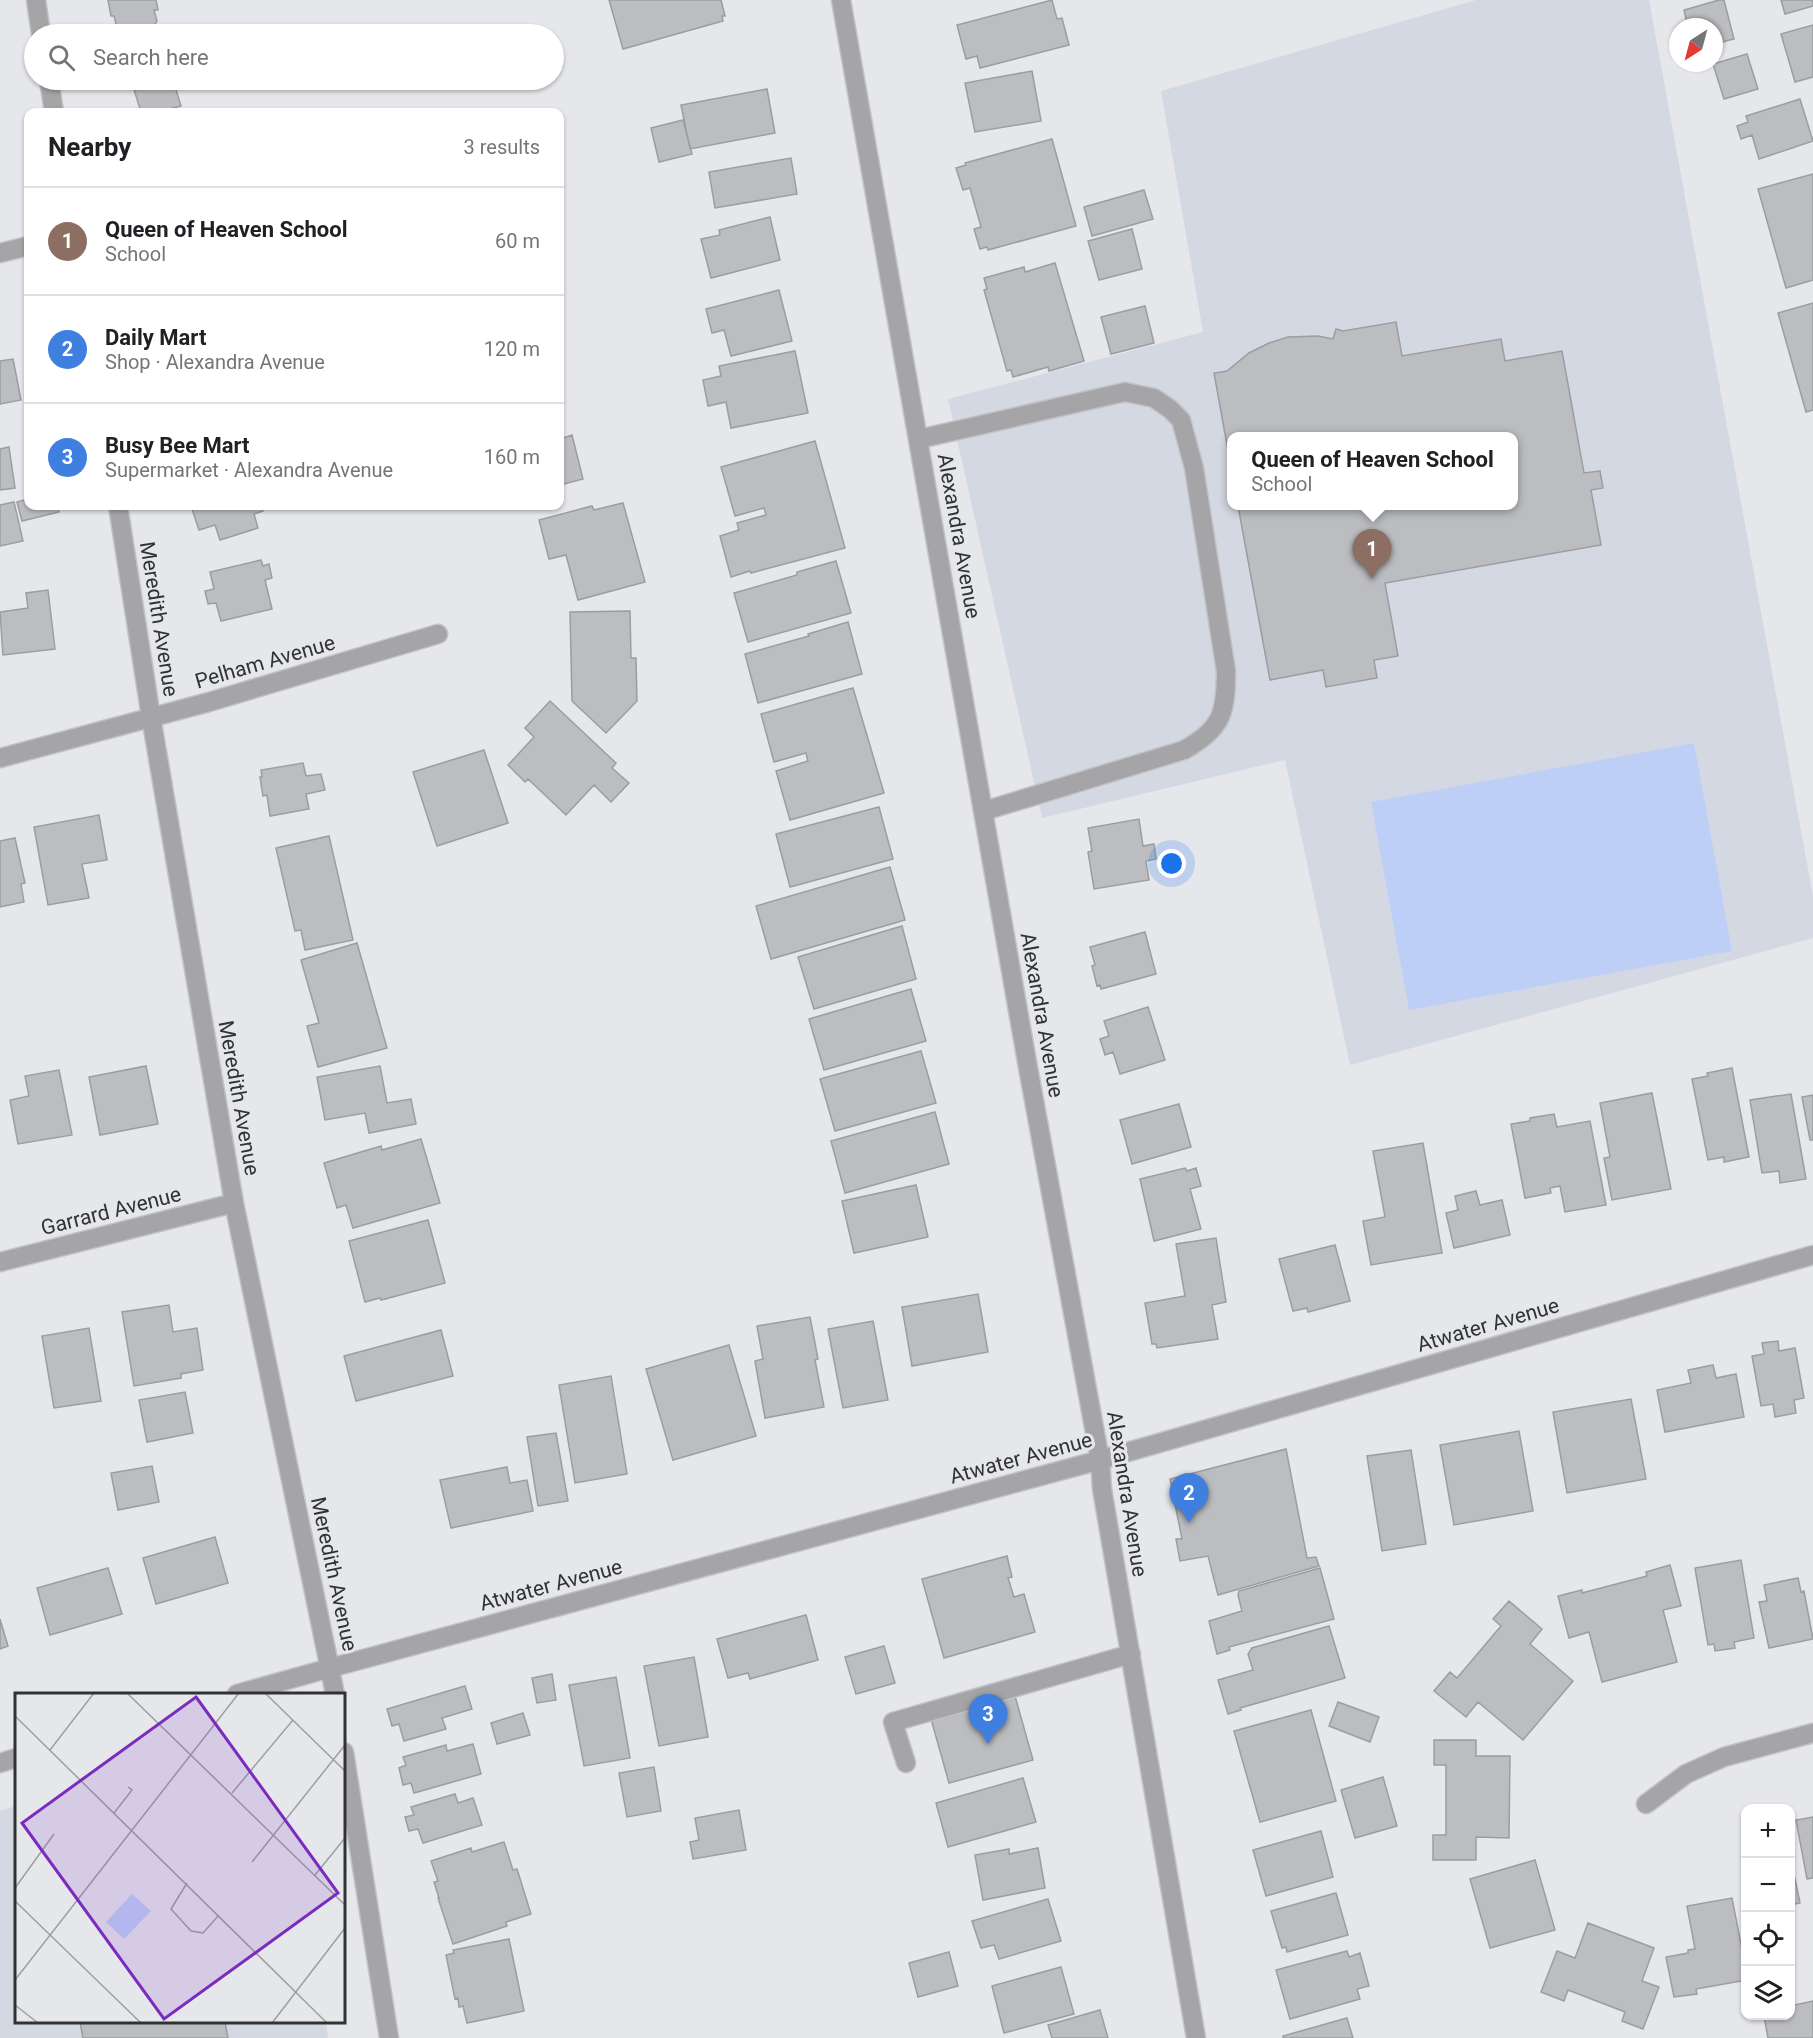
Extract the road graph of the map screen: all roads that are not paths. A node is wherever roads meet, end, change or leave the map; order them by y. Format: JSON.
{"nodes":[{"id":1,"x":36,"y":0,"type":"edge"},
{"id":2,"x":842,"y":0,"type":"edge"},
{"id":3,"x":40,"y":24,"type":"edge"},
{"id":4,"x":51,"y":90,"type":"edge"},
{"id":5,"x":53,"y":108,"type":"edge"},
{"id":6,"x":24,"y":247,"type":"edge"},
{"id":7,"x":0,"y":253,"type":"edge"},
{"id":8,"x":919,"y":439,"type":"junction"},
{"id":9,"x":119,"y":510,"type":"edge"},
{"id":10,"x":438,"y":634,"type":"dead end"},
{"id":11,"x":151,"y":717,"type":"junction"},
{"id":12,"x":0,"y":758,"type":"edge"},
{"id":13,"x":984,"y":811,"type":"junction"},
{"id":14,"x":234,"y":1203,"type":"junction"},
{"id":15,"x":1813,"y":1255,"type":"edge"},
{"id":16,"x":0,"y":1262,"type":"edge"},
{"id":17,"x":1100,"y":1460,"type":"junction"},
{"id":18,"x":1131,"y":1654,"type":"junction"},
{"id":19,"x":330,"y":1668,"type":"junction"},
{"id":20,"x":244,"y":1693,"type":"edge"},
{"id":21,"x":335,"y":1693,"type":"edge"},
{"id":22,"x":1813,"y":1733,"type":"edge"},
{"id":23,"x":15,"y":1758,"type":"edge"},
{"id":24,"x":345,"y":1758,"type":"edge"},
{"id":25,"x":0,"y":1763,"type":"edge"},
{"id":26,"x":906,"y":1763,"type":"dead end"},
{"id":27,"x":1646,"y":1804,"type":"dead end"},
{"id":28,"x":389,"y":2038,"type":"edge"},
{"id":29,"x":1196,"y":2038,"type":"edge"}],
"edges":[{"from":1,"to":3,"type":"street"},
{"from":2,"to":8,"type":"street","name":"Alexandra Avenue"},
{"from":4,"to":5,"type":"street"},
{"from":6,"to":7,"type":"street"},
{"from":8,"to":13,"type":"street","name":"Alexandra Avenue"},
{"from":8,"to":13,"type":"street"},
{"from":9,"to":11,"type":"street","name":"Meredith Avenue"},
{"from":10,"to":11,"type":"street","name":"Pelham Avenue"},
{"from":11,"to":12,"type":"street","name":"Pelham Avenue"},
{"from":11,"to":14,"type":"street","name":"Meredith Avenue"},
{"from":13,"to":17,"type":"street","name":"Alexandra Avenue"},
{"from":14,"to":16,"type":"street","name":"Garrard Avenue"},
{"from":14,"to":19,"type":"street","name":"Meredith Avenue"},
{"from":15,"to":17,"type":"street","name":"Atwater Avenue"},
{"from":17,"to":18,"type":"street","name":"Alexandra Avenue"},
{"from":17,"to":19,"type":"street","name":"Atwater Avenue"},
{"from":18,"to":26,"type":"street"},
{"from":18,"to":29,"type":"street","name":"Alexandra Avenue"},
{"from":19,"to":20,"type":"street","name":"Atwater Avenue"},
{"from":19,"to":21,"type":"street","name":"Meredith Avenue"},
{"from":22,"to":27,"type":"street"},
{"from":23,"to":25,"type":"street"},
{"from":24,"to":28,"type":"street"}]}
